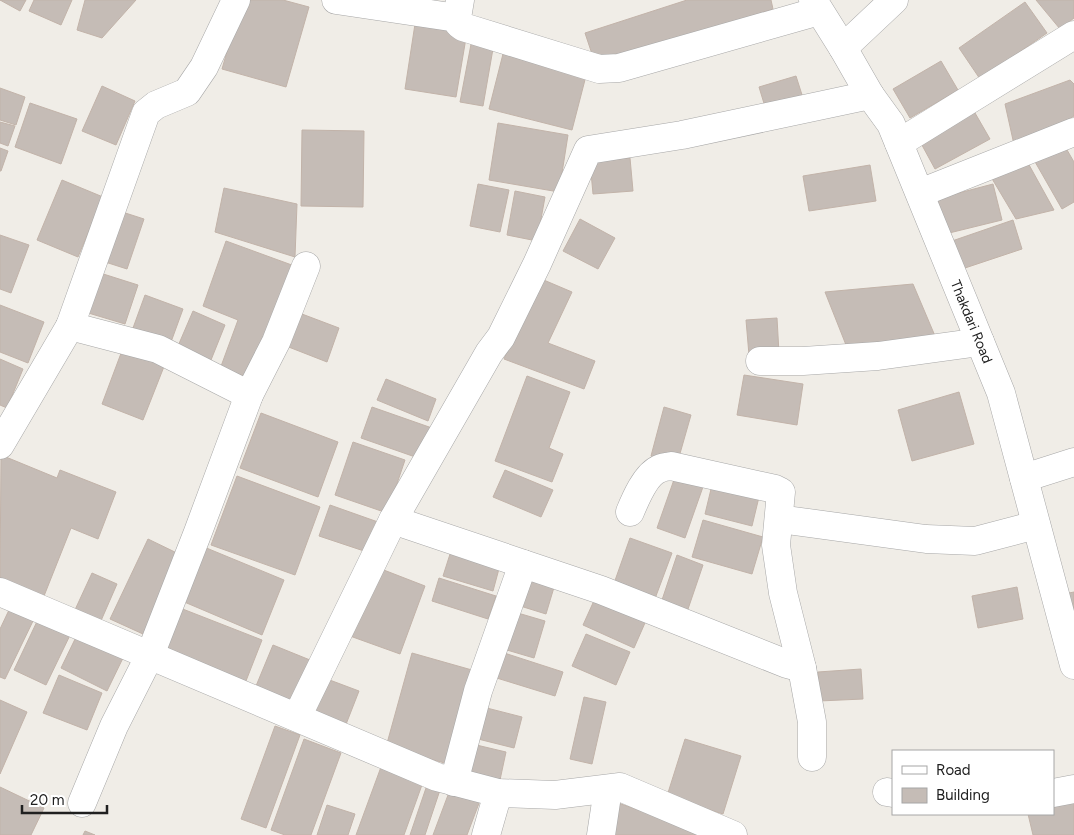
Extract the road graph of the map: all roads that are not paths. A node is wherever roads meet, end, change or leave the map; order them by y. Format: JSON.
{"nodes":[{"id":1,"x":236,"y":0,"type":"edge"},
{"id":2,"x":336,"y":0,"type":"edge"},
{"id":3,"x":894,"y":0,"type":"edge"},
{"id":4,"x":816,"y":5,"type":"edge"},
{"id":5,"x":458,"y":9,"type":"edge"},
{"id":6,"x":1074,"y":35,"type":"edge"},
{"id":7,"x":844,"y":48,"type":"junction"},
{"id":8,"x":870,"y":95,"type":"junction"},
{"id":9,"x":1074,"y":132,"type":"edge"},
{"id":10,"x":899,"y":143,"type":"junction"},
{"id":11,"x":920,"y":193,"type":"junction"},
{"id":12,"x":306,"y":266,"type":"dead end"},
{"id":13,"x":70,"y":326,"type":"junction"},
{"id":14,"x":980,"y":342,"type":"junction"},
{"id":15,"x":760,"y":361,"type":"dead end"},
{"id":16,"x":249,"y":395,"type":"junction"},
{"id":17,"x":0,"y":444,"type":"edge"},
{"id":18,"x":1074,"y":462,"type":"edge"},
{"id":19,"x":1024,"y":478,"type":"junction"},
{"id":20,"x":630,"y":512,"type":"dead end"},
{"id":21,"x":779,"y":519,"type":"junction"},
{"id":22,"x":393,"y":520,"type":"junction"},
{"id":23,"x":1036,"y":525,"type":"junction"},
{"id":24,"x":523,"y":564,"type":"junction"},
{"id":25,"x":0,"y":592,"type":"edge"},
{"id":26,"x":150,"y":655,"type":"junction"},
{"id":27,"x":1074,"y":665,"type":"edge"},
{"id":28,"x":802,"y":668,"type":"junction"},
{"id":29,"x":297,"y":716,"type":"junction"},
{"id":30,"x":812,"y":757,"type":"dead end"},
{"id":31,"x":454,"y":782,"type":"junction"},
{"id":32,"x":608,"y":788,"type":"junction"},
{"id":33,"x":1074,"y":789,"type":"edge"},
{"id":34,"x":498,"y":793,"type":"junction"},
{"id":35,"x":1054,"y":793,"type":"edge"},
{"id":36,"x":82,"y":803,"type":"dead end"},
{"id":37,"x":486,"y":835,"type":"edge"},
{"id":38,"x":601,"y":835,"type":"edge"},
{"id":39,"x":733,"y":835,"type":"edge"}],
"edges":[{"from":1,"to":13,"type":"street"},
{"from":2,"to":5,"type":"street"},
{"from":3,"to":7,"type":"street"},
{"from":4,"to":5,"type":"street"},
{"from":4,"to":7,"type":"street","name":"Thakdari Road"},
{"from":6,"to":10,"type":"street"},
{"from":7,"to":8,"type":"street","name":"Thakdari Road"},
{"from":8,"to":10,"type":"street","name":"Thakdari Road"},
{"from":8,"to":22,"type":"street"},
{"from":9,"to":11,"type":"street"},
{"from":10,"to":11,"type":"street","name":"Thakdari Road"},
{"from":11,"to":14,"type":"street","name":"Thakdari Road"},
{"from":12,"to":16,"type":"street"},
{"from":13,"to":16,"type":"street"},
{"from":13,"to":17,"type":"street"},
{"from":14,"to":15,"type":"street"},
{"from":14,"to":19,"type":"street","name":"Thakdari Road"},
{"from":16,"to":26,"type":"street"},
{"from":18,"to":19,"type":"street"},
{"from":19,"to":23,"type":"street","name":"Thakdari Road"},
{"from":20,"to":21,"type":"street"},
{"from":21,"to":23,"type":"street"},
{"from":21,"to":28,"type":"street"},
{"from":22,"to":24,"type":"street"},
{"from":22,"to":29,"type":"street"},
{"from":23,"to":27,"type":"street","name":"Thakdari Road"},
{"from":24,"to":28,"type":"street"},
{"from":24,"to":31,"type":"street"},
{"from":25,"to":26,"type":"street"},
{"from":26,"to":29,"type":"street"},
{"from":26,"to":36,"type":"street"},
{"from":28,"to":30,"type":"street"},
{"from":29,"to":31,"type":"street"},
{"from":31,"to":34,"type":"street"},
{"from":32,"to":34,"type":"street"},
{"from":32,"to":38,"type":"street"},
{"from":32,"to":39,"type":"street"},
{"from":33,"to":35,"type":"street"},
{"from":34,"to":37,"type":"street"}]}
